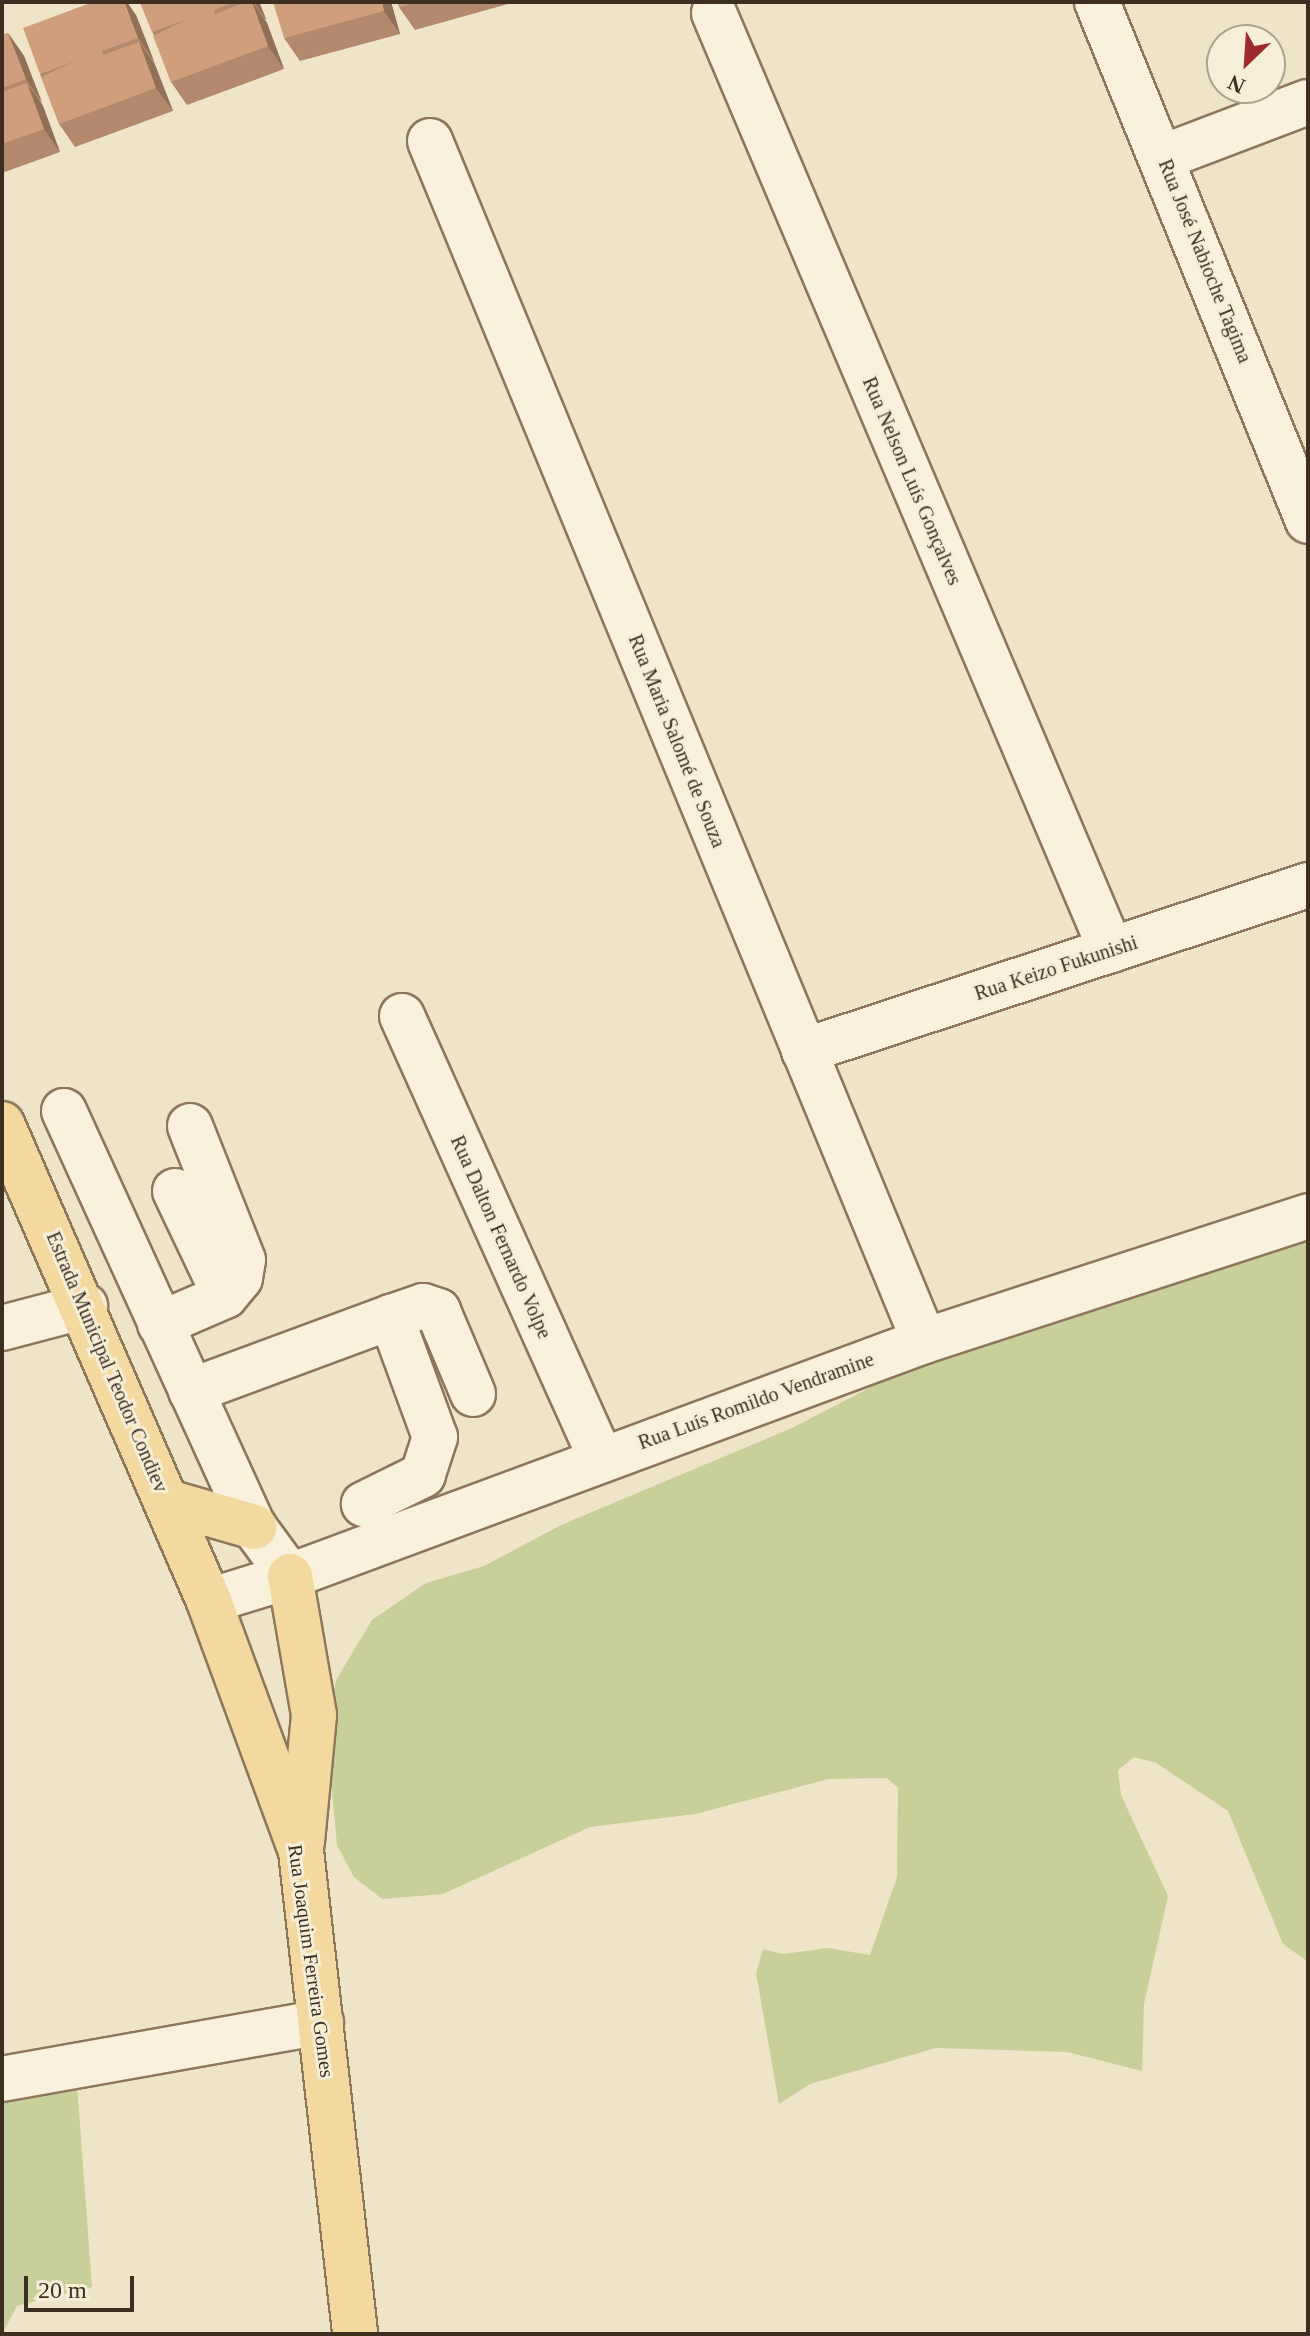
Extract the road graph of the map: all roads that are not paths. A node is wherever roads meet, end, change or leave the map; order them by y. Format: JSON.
{"nodes":[{"id":1,"x":1097,"y":2,"type":"edge"},
{"id":2,"x":714,"y":13,"type":"dead end"},
{"id":3,"x":1308,"y":102,"type":"edge"},
{"id":4,"x":430,"y":141,"type":"dead end"},
{"id":5,"x":1163,"y":157,"type":"junction"},
{"id":6,"x":1308,"y":521,"type":"edge"},
{"id":7,"x":1308,"y":885,"type":"edge"},
{"id":8,"x":1111,"y":950,"type":"junction"},
{"id":9,"x":402,"y":1016,"type":"dead end"},
{"id":10,"x":804,"y":1051,"type":"junction"},
{"id":11,"x":64,"y":1111,"type":"dead end"},
{"id":12,"x":2,"y":1124,"type":"edge"},
{"id":13,"x":190,"y":1126,"type":"dead end"},
{"id":14,"x":175,"y":1191,"type":"dead end"},
{"id":15,"x":1308,"y":1216,"type":"edge"},
{"id":16,"x":225,"y":1296,"type":"junction"},
{"id":17,"x":85,"y":1306,"type":"junction"},
{"id":18,"x":391,"y":1317,"type":"junction"},
{"id":19,"x":160,"y":1324,"type":"junction"},
{"id":20,"x":2,"y":1328,"type":"edge"},
{"id":21,"x":924,"y":1341,"type":"junction"},
{"id":22,"x":191,"y":1391,"type":"junction"},
{"id":23,"x":473,"y":1394,"type":"dead end"},
{"id":24,"x":600,"y":1457,"type":"junction"},
{"id":25,"x":168,"y":1502,"type":"junction"},
{"id":26,"x":364,"y":1504,"type":"dead end"},
{"id":27,"x":254,"y":1527,"type":"junction"},
{"id":28,"x":290,"y":1576,"type":"junction"},
{"id":29,"x":209,"y":1601,"type":"junction"},
{"id":30,"x":301,"y":1851,"type":"junction"},
{"id":31,"x":321,"y":2022,"type":"junction"},
{"id":32,"x":2,"y":2079,"type":"edge"},
{"id":33,"x":355,"y":2334,"type":"edge"}],
"edges":[{"from":1,"to":5,"type":"street","name":"Rua José Nabioche Tagima"},
{"from":2,"to":8,"type":"street","name":"Rua Nelson Luís Gonçalves"},
{"from":3,"to":5,"type":"street"},
{"from":4,"to":10,"type":"street","name":"Rua Maria Salomé de Souza"},
{"from":5,"to":6,"type":"street","name":"Rua José Nabioche Tagima"},
{"from":7,"to":8,"type":"street","name":"Rua Keizo Fukunishi"},
{"from":8,"to":10,"type":"street","name":"Rua Keizo Fukunishi"},
{"from":9,"to":24,"type":"street","name":"Rua Dalton Fernardo Volpe"},
{"from":10,"to":21,"type":"street","name":"Rua Maria Salomé de Souza"},
{"from":11,"to":19,"type":"street"},
{"from":12,"to":17,"type":"main road","name":"Estrada Municipal Teodor Condiev"},
{"from":13,"to":16,"type":"street"},
{"from":14,"to":16,"type":"street"},
{"from":15,"to":21,"type":"street","name":"Rua Luís Romildo Vendramine"},
{"from":16,"to":19,"type":"street"},
{"from":17,"to":20,"type":"street"},
{"from":17,"to":25,"type":"main road","name":"Estrada Municipal Teodor Condiev"},
{"from":18,"to":22,"type":"street"},
{"from":18,"to":23,"type":"street"},
{"from":18,"to":26,"type":"street"},
{"from":19,"to":22,"type":"street"},
{"from":21,"to":24,"type":"street","name":"Rua Luís Romildo Vendramine"},
{"from":22,"to":27,"type":"street"},
{"from":24,"to":28,"type":"street","name":"Rua Luís Romildo Vendramine"},
{"from":25,"to":27,"type":"main road"},
{"from":25,"to":29,"type":"main road","name":"Estrada Municipal Teodor Condiev"},
{"from":27,"to":28,"type":"street"},
{"from":28,"to":29,"type":"street","name":"Rua Luís Romildo Vendramine"},
{"from":28,"to":30,"type":"main road"},
{"from":29,"to":30,"type":"main road","name":"Rua Joaquim Ferreira Gomes"},
{"from":30,"to":31,"type":"main road","name":"Rua Joaquim Ferreira Gomes"},
{"from":31,"to":32,"type":"street"},
{"from":31,"to":33,"type":"main road","name":"Rua Joaquim Ferreira Gomes"}]}
